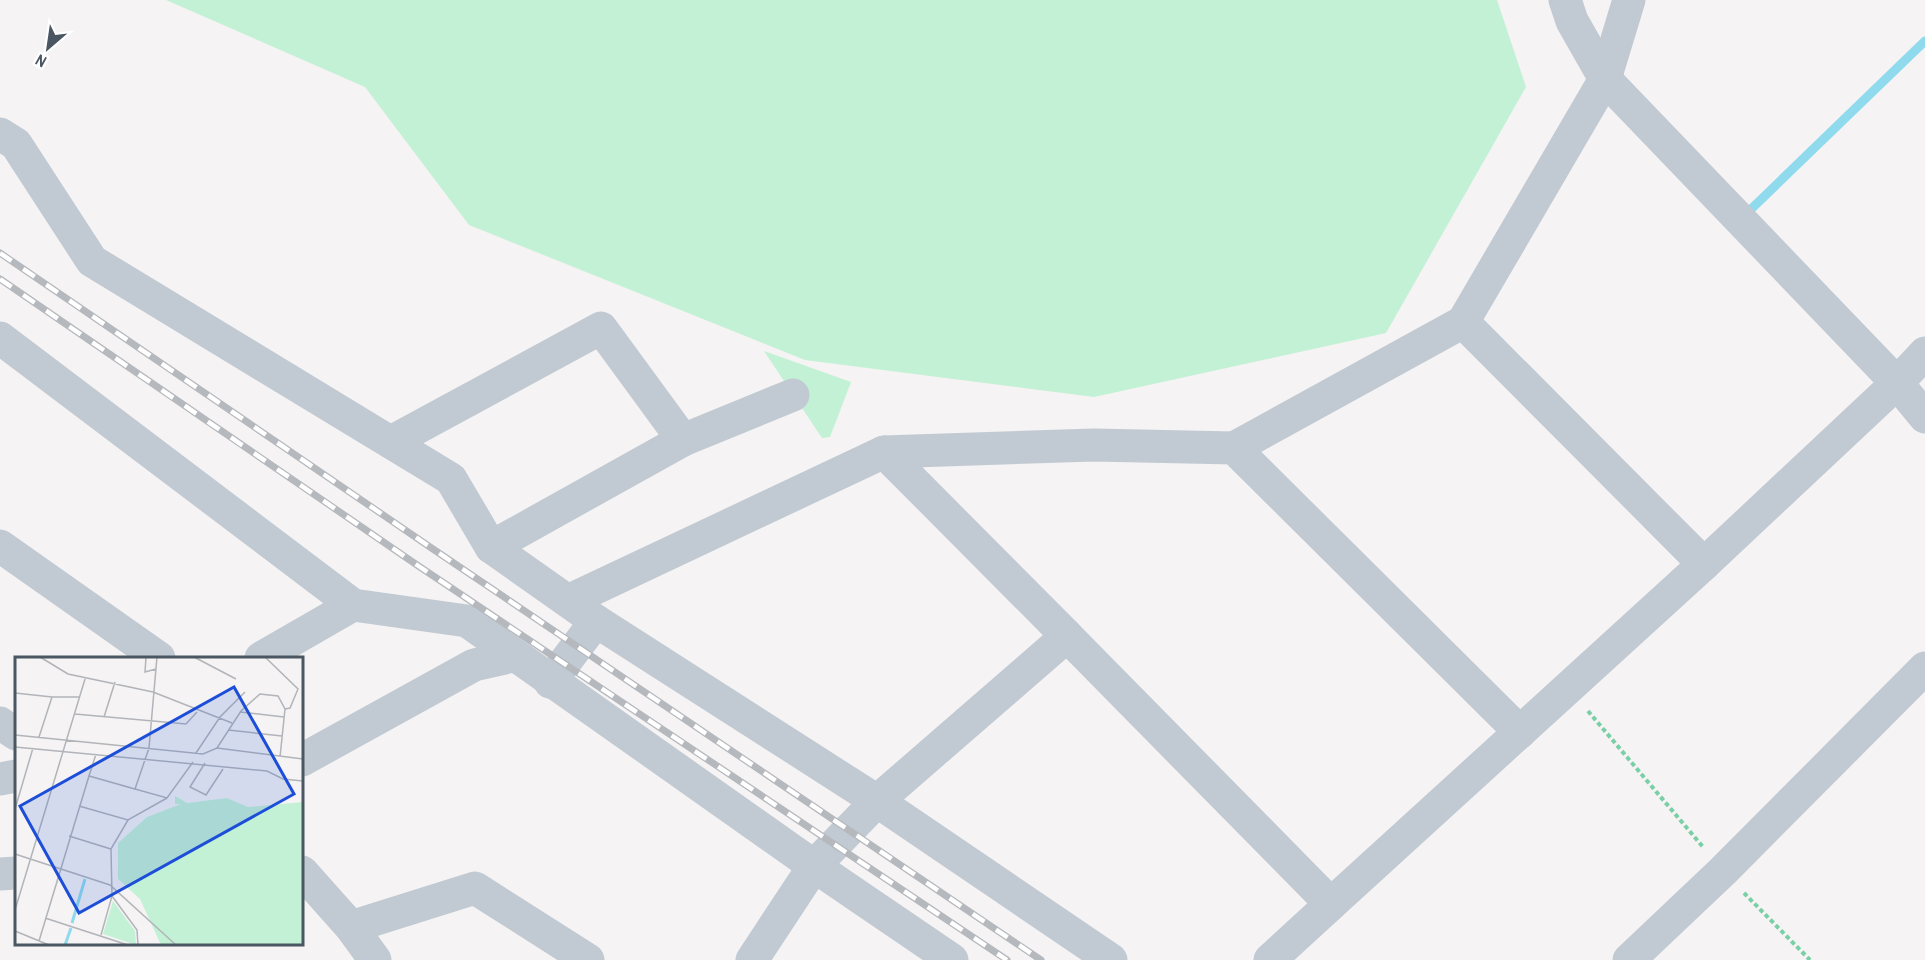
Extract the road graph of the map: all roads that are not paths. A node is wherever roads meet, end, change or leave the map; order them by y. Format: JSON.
{"nodes":[{"id":1,"x":1565,"y":0,"type":"edge"},
{"id":2,"x":1629,"y":0,"type":"edge"},
{"id":3,"x":1605,"y":79,"type":"junction"},
{"id":4,"x":0,"y":134,"type":"edge"},
{"id":5,"x":1463,"y":322,"type":"junction"},
{"id":6,"x":0,"y":338,"type":"edge"},
{"id":7,"x":1925,"y":353,"type":"edge"},
{"id":8,"x":1897,"y":383,"type":"junction"},
{"id":9,"x":793,"y":395,"type":"dead end"},
{"id":10,"x":1925,"y":417,"type":"edge"},
{"id":11,"x":683,"y":440,"type":"junction"},
{"id":12,"x":391,"y":442,"type":"junction"},
{"id":13,"x":1234,"y":448,"type":"junction"},
{"id":14,"x":884,"y":452,"type":"junction"},
{"id":15,"x":0,"y":546,"type":"edge"},
{"id":16,"x":491,"y":547,"type":"junction"},
{"id":17,"x":1704,"y":564,"type":"junction"},
{"id":18,"x":567,"y":600,"type":"junction"},
{"id":19,"x":352,"y":605,"type":"junction"},
{"id":20,"x":596,"y":621,"type":"junction"},
{"id":21,"x":1067,"y":636,"type":"junction"},
{"id":22,"x":513,"y":656,"type":"junction"},
{"id":23,"x":158,"y":657,"type":"edge"},
{"id":24,"x":263,"y":657,"type":"edge"},
{"id":25,"x":1925,"y":668,"type":"edge"},
{"id":26,"x":550,"y":682,"type":"junction"},
{"id":27,"x":0,"y":723,"type":"edge"},
{"id":28,"x":1520,"y":732,"type":"junction"},
{"id":29,"x":15,"y":733,"type":"edge"},
{"id":30,"x":303,"y":759,"type":"edge"},
{"id":31,"x":15,"y":776,"type":"edge"},
{"id":32,"x":0,"y":779,"type":"edge"},
{"id":33,"x":877,"y":801,"type":"junction"},
{"id":34,"x":814,"y":867,"type":"junction"},
{"id":35,"x":15,"y":873,"type":"edge"},
{"id":36,"x":303,"y":873,"type":"edge"},
{"id":37,"x":0,"y":874,"type":"edge"},
{"id":38,"x":1331,"y":904,"type":"junction"},
{"id":39,"x":351,"y":927,"type":"junction"},
{"id":40,"x":375,"y":960,"type":"edge"},
{"id":41,"x":588,"y":960,"type":"edge"},
{"id":42,"x":752,"y":960,"type":"edge"},
{"id":43,"x":952,"y":960,"type":"edge"},
{"id":44,"x":1111,"y":960,"type":"edge"},
{"id":45,"x":1270,"y":960,"type":"edge"},
{"id":46,"x":1629,"y":960,"type":"edge"}],
"edges":[{"from":1,"to":3,"type":"street"},
{"from":2,"to":3,"type":"street"},
{"from":3,"to":5,"type":"street"},
{"from":3,"to":8,"type":"street"},
{"from":4,"to":12,"type":"street"},
{"from":5,"to":13,"type":"street"},
{"from":5,"to":17,"type":"street"},
{"from":6,"to":19,"type":"street"},
{"from":7,"to":8,"type":"street"},
{"from":8,"to":10,"type":"street"},
{"from":8,"to":17,"type":"street"},
{"from":9,"to":11,"type":"street"},
{"from":11,"to":12,"type":"street"},
{"from":11,"to":16,"type":"street"},
{"from":12,"to":16,"type":"street"},
{"from":13,"to":14,"type":"street"},
{"from":13,"to":28,"type":"street"},
{"from":14,"to":18,"type":"street"},
{"from":14,"to":21,"type":"street"},
{"from":15,"to":23,"type":"street"},
{"from":16,"to":18,"type":"street"},
{"from":17,"to":28,"type":"street"},
{"from":18,"to":20,"type":"street"},
{"from":19,"to":22,"type":"street"},
{"from":19,"to":24,"type":"street"},
{"from":20,"to":26,"type":"street"},
{"from":20,"to":33,"type":"street"},
{"from":21,"to":33,"type":"street"},
{"from":21,"to":38,"type":"street"},
{"from":22,"to":26,"type":"street"},
{"from":22,"to":30,"type":"street"},
{"from":25,"to":46,"type":"street"},
{"from":26,"to":34,"type":"street"},
{"from":27,"to":29,"type":"street"},
{"from":28,"to":38,"type":"street"},
{"from":31,"to":32,"type":"street"},
{"from":33,"to":34,"type":"street"},
{"from":33,"to":44,"type":"street"},
{"from":34,"to":42,"type":"street"},
{"from":34,"to":43,"type":"street"},
{"from":35,"to":37,"type":"street"},
{"from":36,"to":39,"type":"street"},
{"from":38,"to":45,"type":"street"},
{"from":39,"to":40,"type":"street"},
{"from":39,"to":41,"type":"street"}]}
